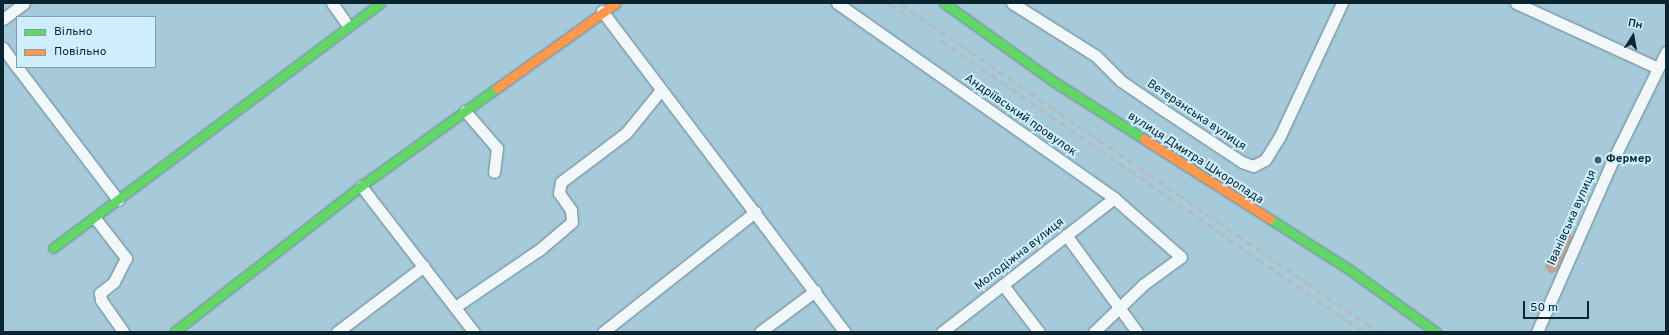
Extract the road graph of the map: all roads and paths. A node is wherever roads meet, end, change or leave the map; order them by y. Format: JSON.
{"nodes":[{"id":1,"x":24,"y":3,"type":"edge"},
{"id":2,"x":332,"y":3,"type":"edge"},
{"id":3,"x":381,"y":3,"type":"edge"},
{"id":4,"x":616,"y":3,"type":"edge"},
{"id":5,"x":837,"y":3,"type":"edge"},
{"id":6,"x":944,"y":3,"type":"edge"},
{"id":7,"x":1012,"y":3,"type":"edge"},
{"id":8,"x":1342,"y":3,"type":"edge"},
{"id":9,"x":1516,"y":3,"type":"edge"},
{"id":10,"x":602,"y":11,"type":"junction"},
{"id":11,"x":3,"y":19,"type":"edge"},
{"id":12,"x":348,"y":26,"type":"junction"},
{"id":13,"x":3,"y":48,"type":"edge"},
{"id":14,"x":1666,"y":52,"type":"edge"},
{"id":15,"x":16,"y":66,"type":"edge"},
{"id":16,"x":18,"y":68,"type":"edge"},
{"id":17,"x":1658,"y":68,"type":"junction"},
{"id":18,"x":661,"y":90,"type":"junction"},
{"id":19,"x":465,"y":111,"type":"junction"},
{"id":20,"x":494,"y":172,"type":"dead end"},
{"id":21,"x":361,"y":186,"type":"junction"},
{"id":22,"x":1114,"y":198,"type":"junction"},
{"id":23,"x":118,"y":200,"type":"junction"},
{"id":24,"x":755,"y":212,"type":"junction"},
{"id":25,"x":95,"y":218,"type":"junction"},
{"id":26,"x":1066,"y":235,"type":"junction"},
{"id":27,"x":53,"y":248,"type":"dead end"},
{"id":28,"x":424,"y":266,"type":"junction"},
{"id":29,"x":1003,"y":285,"type":"junction"},
{"id":30,"x":815,"y":292,"type":"junction"},
{"id":31,"x":455,"y":307,"type":"junction"},
{"id":32,"x":1120,"y":310,"type":"junction"},
{"id":33,"x":352,"y":328,"type":"edge"},
{"id":34,"x":123,"y":332,"type":"edge"},
{"id":35,"x":174,"y":332,"type":"edge"},
{"id":36,"x":337,"y":332,"type":"edge"},
{"id":37,"x":474,"y":332,"type":"edge"},
{"id":38,"x":603,"y":332,"type":"edge"},
{"id":39,"x":760,"y":332,"type":"edge"},
{"id":40,"x":845,"y":332,"type":"edge"},
{"id":41,"x":942,"y":332,"type":"edge"},
{"id":42,"x":1038,"y":332,"type":"edge"},
{"id":43,"x":1094,"y":332,"type":"edge"},
{"id":44,"x":1137,"y":332,"type":"edge"},
{"id":45,"x":1436,"y":332,"type":"edge"},
{"id":46,"x":1537,"y":332,"type":"edge"}],
"edges":[{"from":1,"to":11,"type":"street"},
{"from":2,"to":12,"type":"street"},
{"from":3,"to":12,"type":"street"},
{"from":4,"to":10,"type":"street"},
{"from":5,"to":22,"type":"street","name":"Андріївський провулок"},
{"from":6,"to":45,"type":"street","name":"вулиця Дмитра Шкоропада"},
{"from":7,"to":8,"type":"street","name":"Ветеранська вулиця"},
{"from":9,"to":17,"type":"street"},
{"from":10,"to":18,"type":"street"},
{"from":10,"to":19,"type":"street"},
{"from":12,"to":23,"type":"street"},
{"from":13,"to":15,"type":"street"},
{"from":14,"to":17,"type":"street","name":"Іванівська вулиця"},
{"from":16,"to":23,"type":"street"},
{"from":17,"to":46,"type":"street","name":"Іванівська вулиця"},
{"from":18,"to":24,"type":"street"},
{"from":18,"to":31,"type":"street"},
{"from":19,"to":20,"type":"street"},
{"from":19,"to":21,"type":"street"},
{"from":21,"to":28,"type":"street"},
{"from":21,"to":35,"type":"street"},
{"from":22,"to":26,"type":"street","name":"Молодіжна вулиця"},
{"from":22,"to":32,"type":"street","name":"Андріївський провулок"},
{"from":23,"to":25,"type":"street"},
{"from":24,"to":30,"type":"street"},
{"from":24,"to":38,"type":"street"},
{"from":25,"to":27,"type":"street"},
{"from":25,"to":34,"type":"street"},
{"from":26,"to":29,"type":"street","name":"Молодіжна вулиця"},
{"from":26,"to":32,"type":"street"},
{"from":28,"to":31,"type":"street"},
{"from":28,"to":33,"type":"street"},
{"from":29,"to":41,"type":"street","name":"Молодіжна вулиця"},
{"from":29,"to":42,"type":"street"},
{"from":30,"to":39,"type":"street"},
{"from":30,"to":40,"type":"street"},
{"from":31,"to":37,"type":"street"},
{"from":32,"to":43,"type":"street"},
{"from":32,"to":44,"type":"street"},
{"from":33,"to":36,"type":"street"}]}
